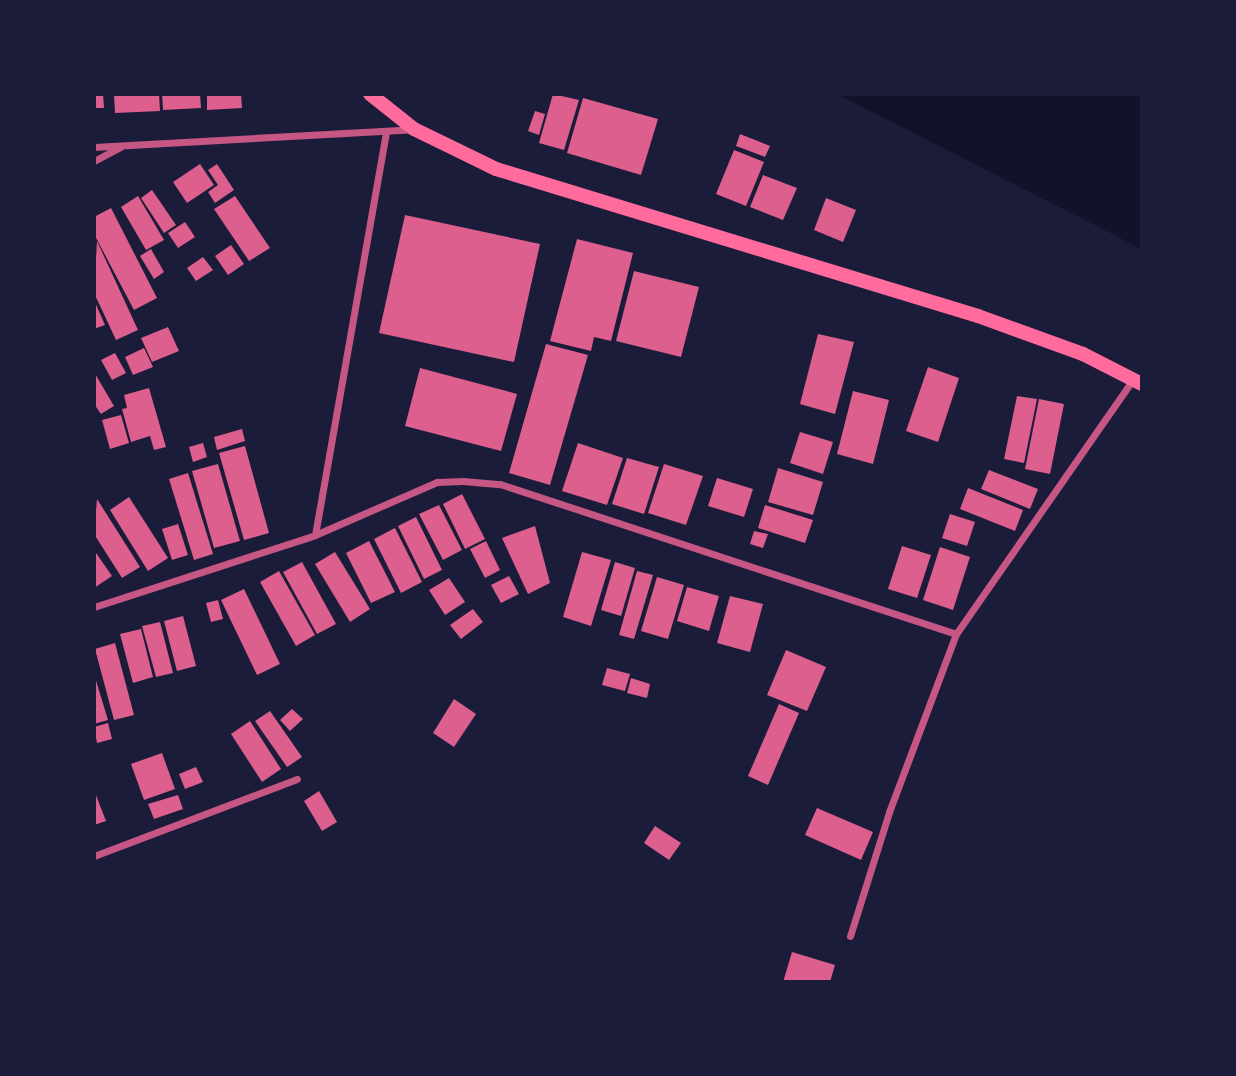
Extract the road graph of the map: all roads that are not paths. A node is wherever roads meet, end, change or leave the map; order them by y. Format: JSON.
{"nodes":[{"id":1,"x":370,"y":94,"type":"edge"},
{"id":2,"x":414,"y":129,"type":"junction"},
{"id":3,"x":386,"y":132,"type":"junction"},
{"id":4,"x":123,"y":144,"type":"junction"},
{"id":5,"x":94,"y":148,"type":"edge"},
{"id":6,"x":94,"y":161,"type":"edge"},
{"id":7,"x":1137,"y":382,"type":"edge"},
{"id":8,"x":315,"y":536,"type":"junction"},
{"id":9,"x":94,"y":607,"type":"edge"},
{"id":10,"x":956,"y":634,"type":"junction"},
{"id":11,"x":297,"y":779,"type":"dead end"},
{"id":12,"x":94,"y":856,"type":"edge"},
{"id":13,"x":850,"y":936,"type":"dead end"}],
"edges":[{"from":1,"to":2,"type":"main road"},
{"from":2,"to":3,"type":"street"},
{"from":2,"to":7,"type":"main road"},
{"from":3,"to":4,"type":"street"},
{"from":3,"to":8,"type":"street"},
{"from":4,"to":5,"type":"street"},
{"from":4,"to":6,"type":"street"},
{"from":7,"to":10,"type":"street"},
{"from":8,"to":9,"type":"street"},
{"from":8,"to":10,"type":"street"},
{"from":10,"to":13,"type":"street"},
{"from":11,"to":12,"type":"street"}]}
